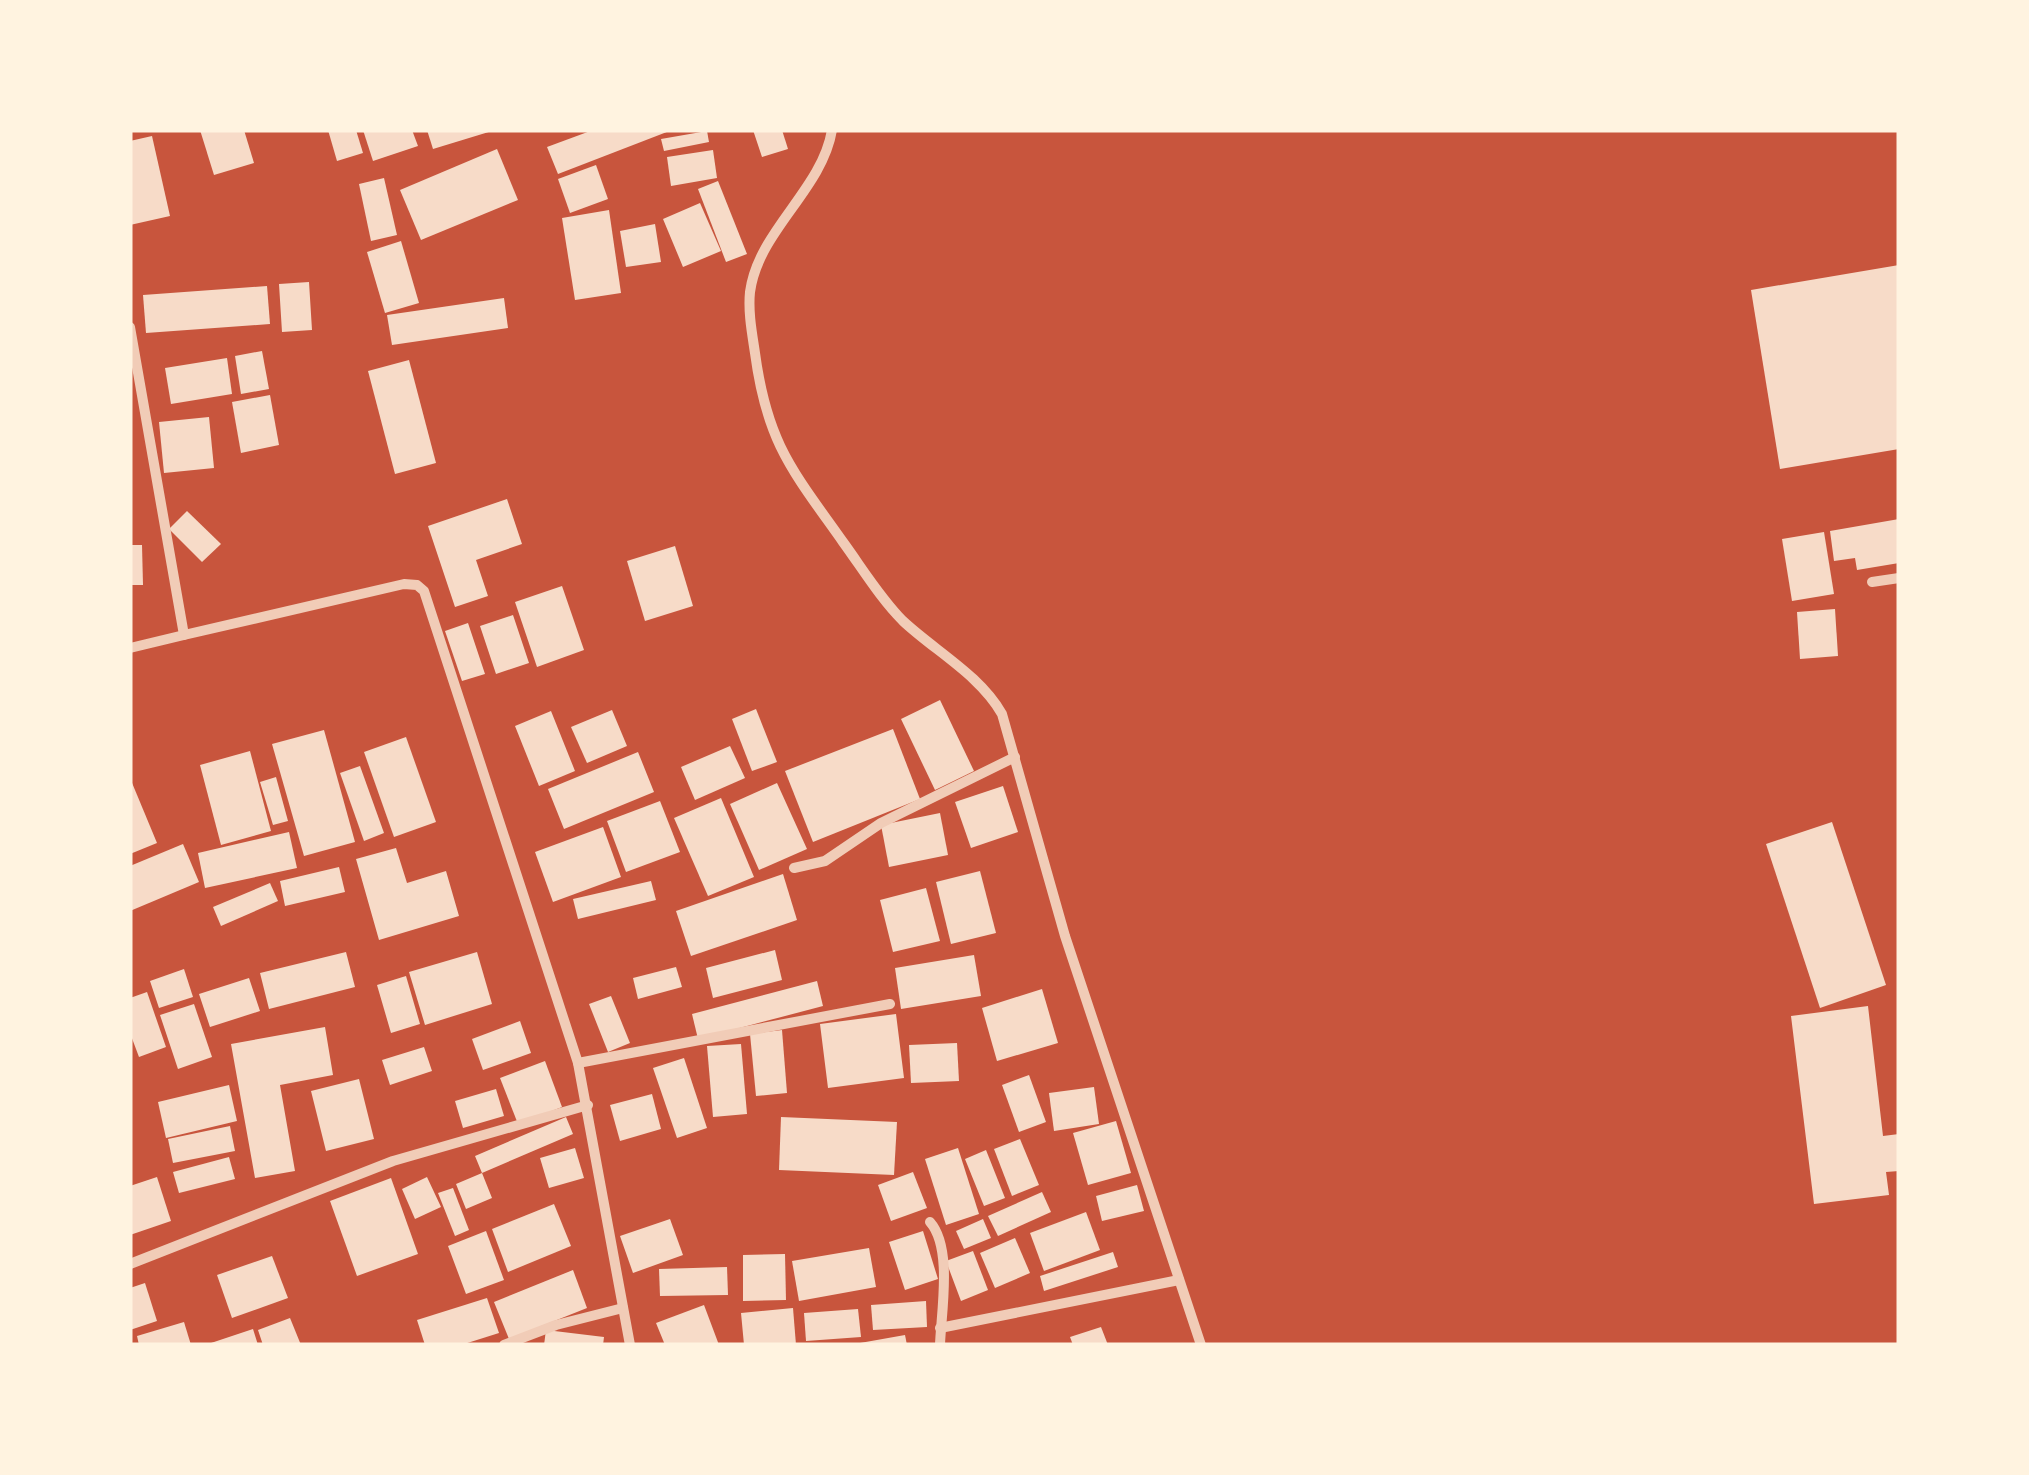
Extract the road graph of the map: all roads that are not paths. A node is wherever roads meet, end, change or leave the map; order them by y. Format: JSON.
{"nodes":[{"id":1,"x":832,"y":130,"type":"edge"},
{"id":2,"x":130,"y":326,"type":"edge"},
{"id":3,"x":1899,"y":578,"type":"edge"},
{"id":4,"x":1872,"y":582,"type":"dead end"},
{"id":5,"x":184,"y":635,"type":"junction"},
{"id":6,"x":130,"y":648,"type":"edge"},
{"id":7,"x":1016,"y":757,"type":"junction"},
{"id":8,"x":794,"y":868,"type":"dead end"},
{"id":9,"x":890,"y":1004,"type":"dead end"},
{"id":10,"x":578,"y":1064,"type":"junction"},
{"id":11,"x":588,"y":1105,"type":"junction"},
{"id":12,"x":930,"y":1222,"type":"dead end"},
{"id":13,"x":130,"y":1264,"type":"edge"},
{"id":14,"x":1179,"y":1280,"type":"junction"},
{"id":15,"x":622,"y":1308,"type":"junction"},
{"id":16,"x":940,"y":1328,"type":"junction"},
{"id":17,"x":504,"y":1345,"type":"edge"},
{"id":18,"x":630,"y":1345,"type":"edge"},
{"id":19,"x":940,"y":1345,"type":"edge"},
{"id":20,"x":1201,"y":1345,"type":"edge"}],
"edges":[{"from":1,"to":7,"type":"street"},
{"from":2,"to":5,"type":"street"},
{"from":3,"to":4,"type":"street"},
{"from":5,"to":6,"type":"street"},
{"from":5,"to":10,"type":"street"},
{"from":7,"to":8,"type":"street"},
{"from":7,"to":14,"type":"street"},
{"from":9,"to":10,"type":"street"},
{"from":10,"to":11,"type":"street"},
{"from":11,"to":13,"type":"street"},
{"from":11,"to":15,"type":"street"},
{"from":12,"to":16,"type":"street"},
{"from":14,"to":16,"type":"street"},
{"from":14,"to":20,"type":"street"},
{"from":15,"to":17,"type":"street"},
{"from":15,"to":18,"type":"street"},
{"from":16,"to":19,"type":"street"}]}
